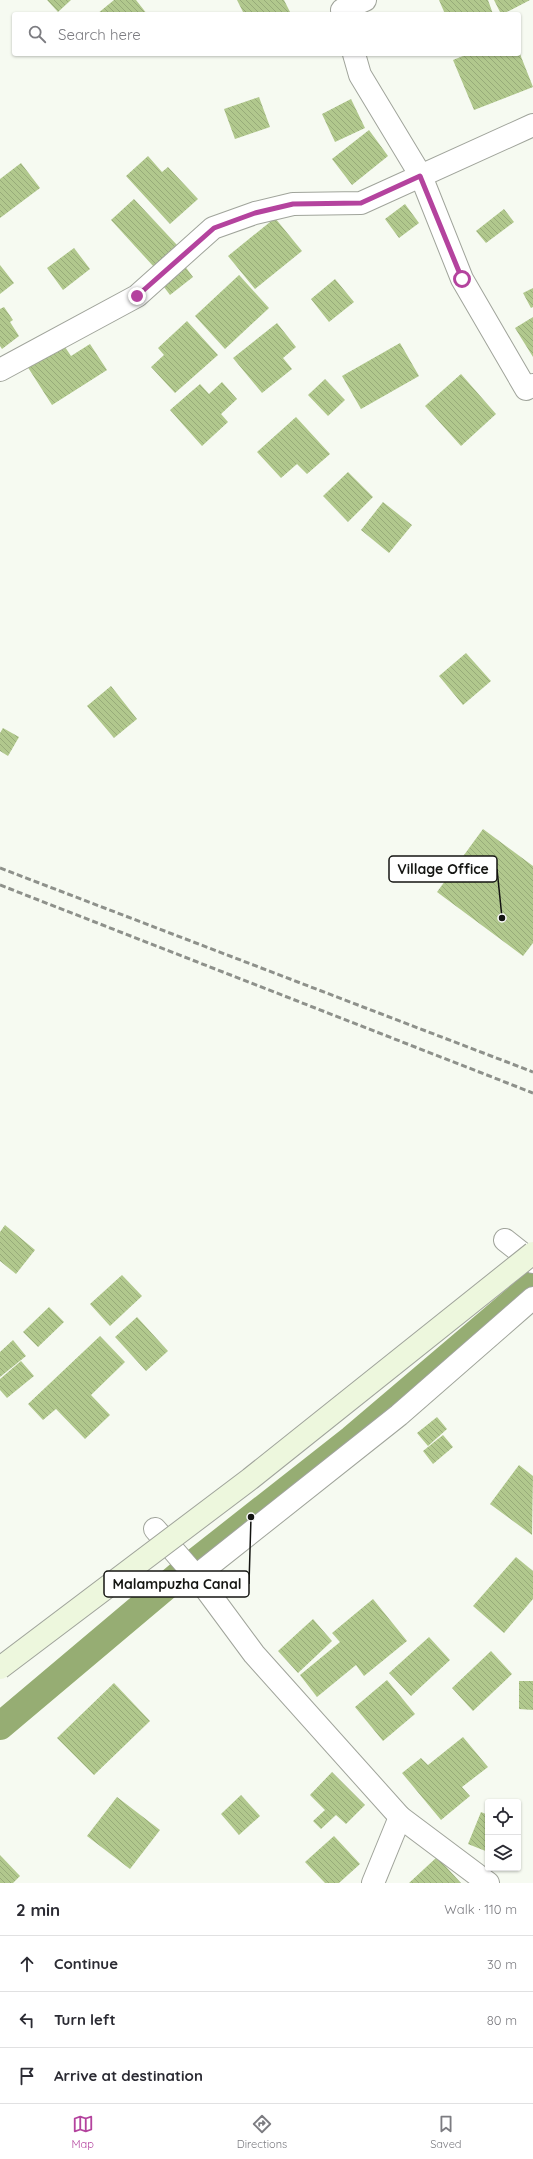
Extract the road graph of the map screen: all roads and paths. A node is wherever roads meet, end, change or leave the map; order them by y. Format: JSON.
{"nodes":[{"id":1,"x":365,"y":0,"type":"edge"},
{"id":2,"x":341,"y":8,"type":"edge"},
{"id":3,"x":355,"y":56,"type":"edge"},
{"id":4,"x":533,"y":125,"type":"edge"},
{"id":5,"x":420,"y":176,"type":"junction"},
{"id":6,"x":0,"y":370,"type":"edge"},
{"id":7,"x":531,"y":392,"type":"edge"},
{"id":8,"x":508,"y":1242,"type":"dead end"},
{"id":9,"x":533,"y":1253,"type":"edge"},
{"id":10,"x":533,"y":1262,"type":"edge"},
{"id":11,"x":533,"y":1298,"type":"edge"},
{"id":12,"x":155,"y":1529,"type":"dead end"},
{"id":13,"x":198,"y":1578,"type":"junction"},
{"id":14,"x":0,"y":1668,"type":"edge"},
{"id":15,"x":400,"y":1817,"type":"junction"},
{"id":16,"x":373,"y":1883,"type":"edge"},
{"id":17,"x":488,"y":1883,"type":"edge"}],
"edges":[{"from":1,"to":2,"type":"street"},
{"from":3,"to":5,"type":"street"},
{"from":4,"to":5,"type":"street"},
{"from":5,"to":6,"type":"street"},
{"from":5,"to":7,"type":"street"},
{"from":8,"to":10,"type":"street"},
{"from":9,"to":14,"type":"main road","bridge":true},
{"from":11,"to":13,"type":"street"},
{"from":12,"to":13,"type":"street"},
{"from":13,"to":15,"type":"street"},
{"from":15,"to":16,"type":"street"},
{"from":15,"to":17,"type":"street"}]}
